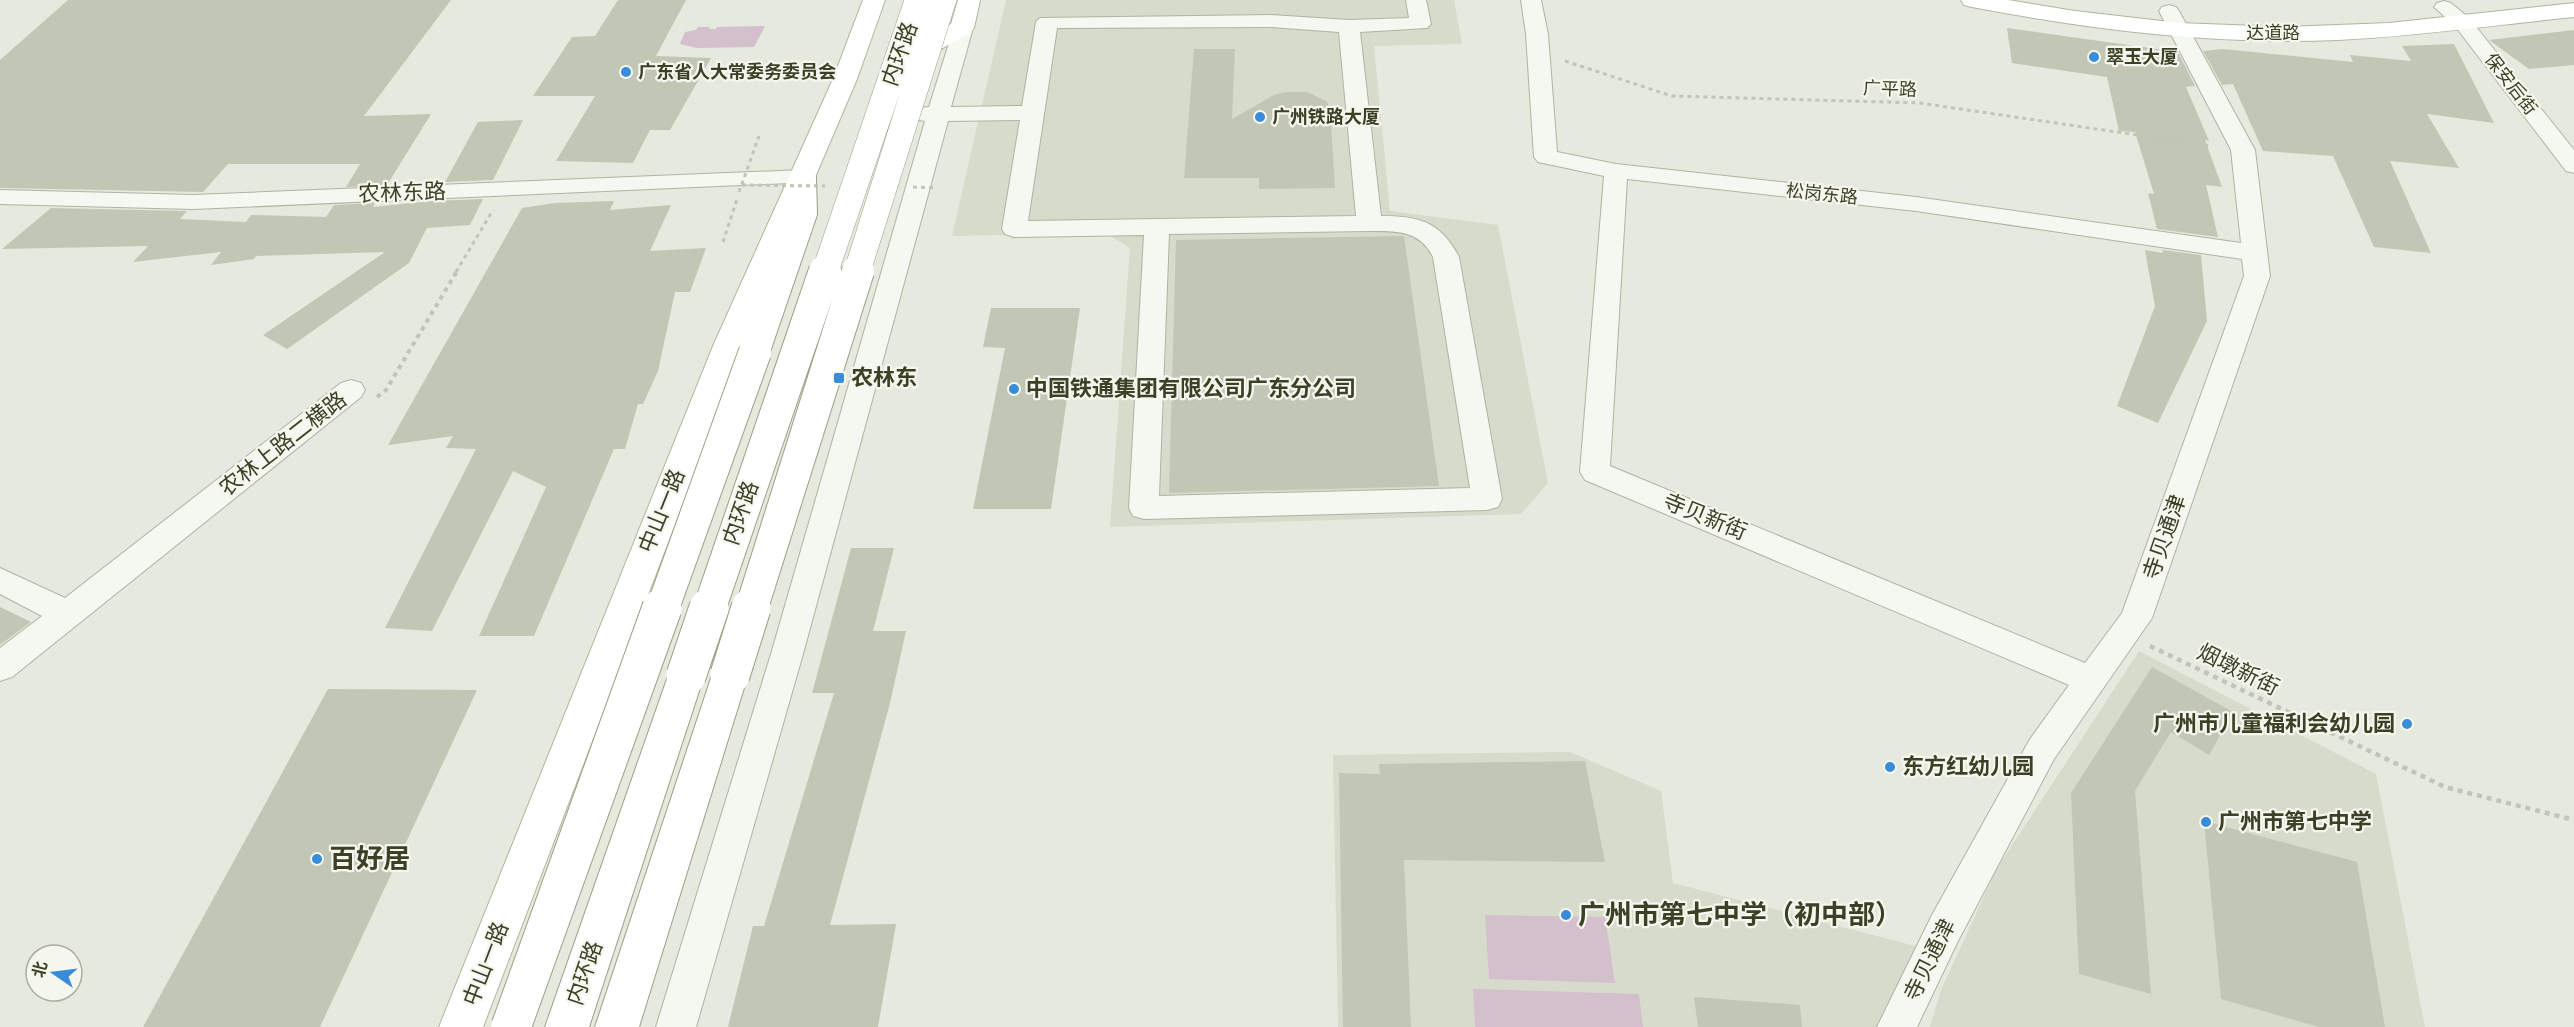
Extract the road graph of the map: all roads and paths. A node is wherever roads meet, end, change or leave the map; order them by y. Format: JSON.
{"nodes":[{"id":1,"x":1416,"y":0,"type":"edge"},
{"id":2,"x":1531,"y":0,"type":"edge"},
{"id":3,"x":1972,"y":0,"type":"edge"},
{"id":4,"x":2057,"y":0,"type":"edge"},
{"id":5,"x":2521,"y":0,"type":"edge"},
{"id":6,"x":930,"y":3,"type":"edge"},
{"id":7,"x":875,"y":4,"type":"edge"},
{"id":8,"x":2444,"y":7,"type":"junction"},
{"id":9,"x":964,"y":9,"type":"edge"},
{"id":10,"x":2574,"y":10,"type":"edge"},
{"id":11,"x":2174,"y":20,"type":"junction"},
{"id":12,"x":2462,"y":22,"type":"junction"},
{"id":13,"x":1349,"y":26,"type":"junction"},
{"id":14,"x":1539,"y":52,"type":"junction"},
{"id":15,"x":915,"y":54,"type":"junction"},
{"id":16,"x":938,"y":113,"type":"junction"},
{"id":17,"x":1033,"y":113,"type":"junction"},
{"id":18,"x":898,"y":128,"type":"junction"},
{"id":19,"x":759,"y":136,"type":"dead end"},
{"id":20,"x":2243,"y":150,"type":"junction"},
{"id":21,"x":2574,"y":166,"type":"edge"},
{"id":22,"x":1616,"y":171,"type":"junction"},
{"id":23,"x":803,"y":177,"type":"junction"},
{"id":24,"x":506,"y":189,"type":"junction"},
{"id":25,"x":739,"y":192,"type":"dead end"},
{"id":26,"x":0,"y":197,"type":"edge"},
{"id":27,"x":1369,"y":223,"type":"junction"},
{"id":28,"x":1157,"y":226,"type":"junction"},
{"id":29,"x":2254,"y":253,"type":"junction"},
{"id":30,"x":351,"y":390,"type":"joint"},
{"id":31,"x":0,"y":580,"type":"edge"},
{"id":32,"x":67,"y":614,"type":"junction"},
{"id":33,"x":2125,"y":634,"type":"junction"},
{"id":34,"x":0,"y":667,"type":"edge"},
{"id":35,"x":2092,"y":680,"type":"junction"},
{"id":36,"x":2574,"y":820,"type":"edge"},
{"id":37,"x":461,"y":1027,"type":"edge"},
{"id":38,"x":511,"y":1027,"type":"edge"},
{"id":39,"x":567,"y":1027,"type":"edge"},
{"id":40,"x":604,"y":1027,"type":"edge"},
{"id":41,"x":616,"y":1027,"type":"edge"},
{"id":42,"x":676,"y":1027,"type":"edge"},
{"id":43,"x":1897,"y":1027,"type":"edge"}],
"edges":[{"from":1,"to":13,"type":"street"},
{"from":2,"to":14,"type":"street","name":"松岗东路"},
{"from":3,"to":11,"type":"main road","name":"达道路"},
{"from":4,"to":11,"type":"main road","name":"达道路"},
{"from":5,"to":8,"type":"main road","name":"达道路"},
{"from":6,"to":7,"type":"main road"},
{"from":6,"to":15,"type":"main road"},
{"from":6,"to":18,"type":"main road","name":"内环路","bridge":true},
{"from":6,"to":39,"type":"main road","name":"内环路","bridge":true},
{"from":7,"to":23,"type":"main road","name":"中山一路"},
{"from":8,"to":11,"type":"main road","name":"达道路"},
{"from":8,"to":12,"type":"street","name":"保安后街"},
{"from":9,"to":15,"type":"main road"},
{"from":9,"to":16,"type":"street"},
{"from":9,"to":18,"type":"main road","bridge":true},
{"from":10,"to":12,"type":"main road","name":"达道路"},
{"from":11,"to":12,"type":"main road","name":"达道路"},
{"from":11,"to":20,"type":"street","name":"寺贝通津"},
{"from":12,"to":21,"type":"street","name":"保安后街"},
{"from":13,"to":17,"type":"street"},
{"from":13,"to":27,"type":"street"},
{"from":14,"to":20,"type":"path","name":"广平路"},
{"from":14,"to":22,"type":"street","name":"松岗东路"},
{"from":15,"to":18,"type":"main road"},
{"from":16,"to":17,"type":"street"},
{"from":16,"to":18,"type":"street"},
{"from":16,"to":42,"type":"street"},
{"from":17,"to":28,"type":"street"},
{"from":18,"to":40,"type":"main road"},
{"from":18,"to":41,"type":"main road","name":"内环路","bridge":true},
{"from":19,"to":25,"type":"path","bridge":true},
{"from":20,"to":29,"type":"street","name":"寺贝通津"},
{"from":22,"to":29,"type":"street","name":"松岗东路"},
{"from":22,"to":35,"type":"street","name":"寺贝新街"},
{"from":23,"to":24,"type":"street","name":"农林东路"},
{"from":23,"to":37,"type":"main road","name":"中山一路"},
{"from":23,"to":38,"type":"main road","bridge":true},
{"from":24,"to":26,"type":"street","name":"农林东路"},
{"from":24,"to":30,"type":"path","name":"农林上路二横路"},
{"from":27,"to":28,"type":"street"},
{"from":27,"to":28,"type":"street"},
{"from":29,"to":33,"type":"street","name":"寺贝通津"},
{"from":30,"to":32,"type":"street","name":"农林上路二横路"},
{"from":31,"to":32,"type":"street"},
{"from":32,"to":34,"type":"street","name":"农林上路二横路"},
{"from":33,"to":35,"type":"street","name":"寺贝通津"},
{"from":33,"to":36,"type":"path","name":"烟墩新街"},
{"from":35,"to":43,"type":"street","name":"寺贝通津"}]}
